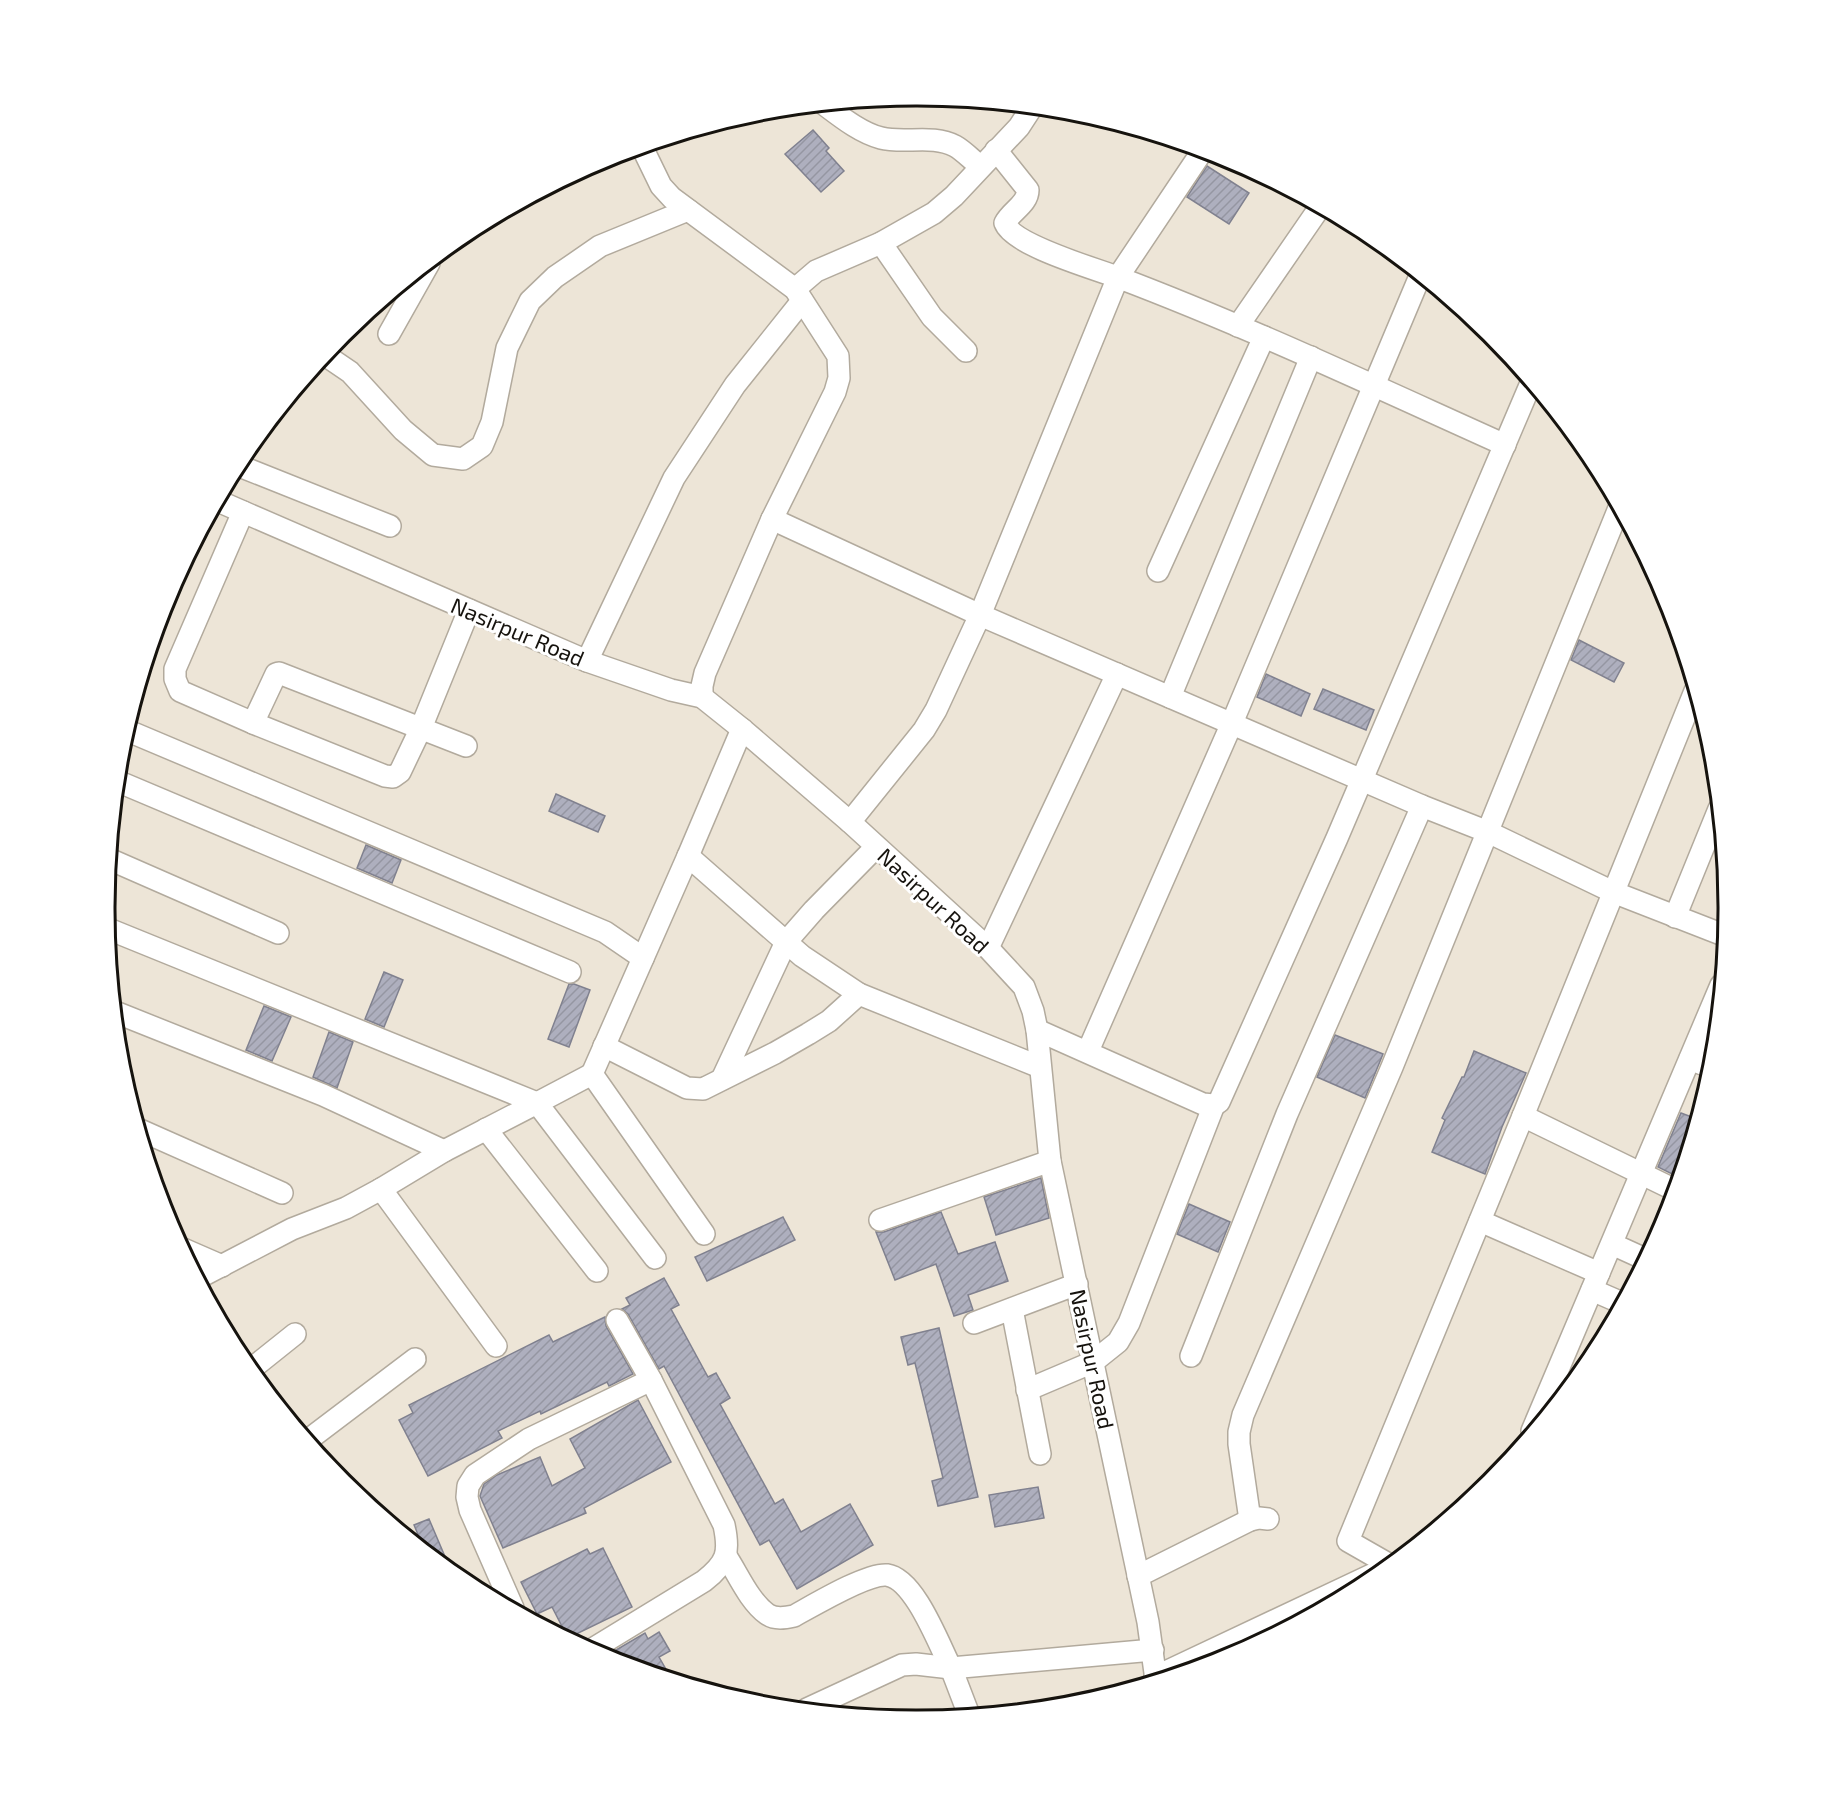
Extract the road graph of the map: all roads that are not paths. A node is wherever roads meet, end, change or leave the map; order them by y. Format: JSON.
{"nodes":[{"id":1,"x":834,"y":111,"type":"edge"},
{"id":2,"x":1027,"y":114,"type":"edge"},
{"id":3,"x":996,"y":150,"type":"junction"},
{"id":4,"x":646,"y":154,"type":"edge"},
{"id":5,"x":1198,"y":158,"type":"edge"},
{"id":6,"x":980,"y":166,"type":"junction"},
{"id":7,"x":688,"y":210,"type":"junction"},
{"id":8,"x":1316,"y":213,"type":"edge"},
{"id":9,"x":881,"y":243,"type":"junction"},
{"id":10,"x":1118,"y":277,"type":"junction"},
{"id":11,"x":420,"y":279,"type":"edge"},
{"id":12,"x":1417,"y":283,"type":"edge"},
{"id":13,"x":799,"y":295,"type":"junction"},
{"id":14,"x":1238,"y":326,"type":"junction"},
{"id":15,"x":389,"y":334,"type":"dead end"},
{"id":16,"x":1264,"y":337,"type":"junction"},
{"id":17,"x":966,"y":351,"type":"dead end"},
{"id":18,"x":1311,"y":357,"type":"junction"},
{"id":19,"x":332,"y":360,"type":"edge"},
{"id":20,"x":1373,"y":385,"type":"junction"},
{"id":21,"x":1528,"y":391,"type":"edge"},
{"id":22,"x":1505,"y":446,"type":"junction"},
{"id":23,"x":246,"y":469,"type":"edge"},
{"id":24,"x":224,"y":504,"type":"edge"},
{"id":25,"x":243,"y":512,"type":"junction"},
{"id":26,"x":1616,"y":516,"type":"edge"},
{"id":27,"x":772,"y":519,"type":"junction"},
{"id":28,"x":390,"y":525,"type":"dead end"},
{"id":29,"x":1158,"y":571,"type":"dead end"},
{"id":30,"x":469,"y":610,"type":"junction"},
{"id":31,"x":980,"y":615,"type":"junction"},
{"id":32,"x":586,"y":661,"type":"junction"},
{"id":33,"x":1117,"y":674,"type":"junction"},
{"id":34,"x":702,"y":698,"type":"junction"},
{"id":35,"x":1170,"y":698,"type":"junction"},
{"id":36,"x":1691,"y":701,"type":"edge"},
{"id":37,"x":253,"y":723,"type":"junction"},
{"id":38,"x":1232,"y":723,"type":"junction"},
{"id":39,"x":421,"y":728,"type":"junction"},
{"id":40,"x":742,"y":729,"type":"junction"},
{"id":41,"x":134,"y":734,"type":"edge"},
{"id":42,"x":465,"y":746,"type":"dead end"},
{"id":43,"x":1362,"y":780,"type":"junction"},
{"id":44,"x":125,"y":785,"type":"edge"},
{"id":45,"x":1422,"y":806,"type":"junction"},
{"id":46,"x":850,"y":822,"type":"junction"},
{"id":47,"x":1713,"y":824,"type":"edge"},
{"id":48,"x":1488,"y":832,"type":"junction"},
{"id":49,"x":876,"y":847,"type":"junction"},
{"id":50,"x":688,"y":855,"type":"junction"},
{"id":51,"x":117,"y":862,"type":"edge"},
{"id":52,"x":1613,"y":892,"type":"junction"},
{"id":53,"x":1675,"y":917,"type":"junction"},
{"id":54,"x":116,"y":932,"type":"edge"},
{"id":55,"x":278,"y":933,"type":"dead end"},
{"id":56,"x":1717,"y":933,"type":"edge"},
{"id":57,"x":786,"y":942,"type":"junction"},
{"id":58,"x":988,"y":948,"type":"junction"},
{"id":59,"x":643,"y":958,"type":"junction"},
{"id":60,"x":570,"y":972,"type":"dead end"},
{"id":61,"x":859,"y":994,"type":"junction"},
{"id":62,"x":1711,"y":1009,"type":"edge"},
{"id":63,"x":122,"y":1015,"type":"edge"},
{"id":64,"x":1036,"y":1030,"type":"junction"},
{"id":65,"x":604,"y":1046,"type":"junction"},
{"id":66,"x":1088,"y":1051,"type":"junction"},
{"id":67,"x":1690,"y":1059,"type":"junction"},
{"id":68,"x":1703,"y":1064,"type":"edge"},
{"id":69,"x":1040,"y":1067,"type":"junction"},
{"id":70,"x":592,"y":1074,"type":"junction"},
{"id":71,"x":722,"y":1079,"type":"junction"},
{"id":72,"x":537,"y":1103,"type":"junction"},
{"id":73,"x":1214,"y":1105,"type":"junction"},
{"id":74,"x":1523,"y":1116,"type":"junction"},
{"id":75,"x":486,"y":1129,"type":"junction"},
{"id":76,"x":148,"y":1133,"type":"edge"},
{"id":77,"x":444,"y":1150,"type":"junction"},
{"id":78,"x":1050,"y":1161,"type":"junction"},
{"id":79,"x":1641,"y":1174,"type":"junction"},
{"id":80,"x":1668,"y":1186,"type":"edge"},
{"id":81,"x":381,"y":1190,"type":"junction"},
{"id":82,"x":282,"y":1193,"type":"dead end"},
{"id":83,"x":880,"y":1220,"type":"dead end"},
{"id":84,"x":1480,"y":1221,"type":"junction"},
{"id":85,"x":704,"y":1234,"type":"dead end"},
{"id":86,"x":1612,"y":1244,"type":"junction"},
{"id":87,"x":194,"y":1254,"type":"edge"},
{"id":88,"x":1638,"y":1256,"type":"edge"},
{"id":89,"x":656,"y":1258,"type":"dead end"},
{"id":90,"x":222,"y":1266,"type":"junction"},
{"id":91,"x":597,"y":1271,"type":"dead end"},
{"id":92,"x":205,"y":1275,"type":"edge"},
{"id":93,"x":1596,"y":1282,"type":"junction"},
{"id":94,"x":1077,"y":1284,"type":"junction"},
{"id":95,"x":1616,"y":1298,"type":"edge"},
{"id":96,"x":1012,"y":1309,"type":"junction"},
{"id":97,"x":617,"y":1320,"type":"dead end"},
{"id":98,"x":974,"y":1323,"type":"dead end"},
{"id":99,"x":295,"y":1334,"type":"dead end"},
{"id":100,"x":496,"y":1346,"type":"dead end"},
{"id":101,"x":1191,"y":1356,"type":"dead end"},
{"id":102,"x":415,"y":1359,"type":"dead end"},
{"id":103,"x":1094,"y":1362,"type":"junction"},
{"id":104,"x":258,"y":1364,"type":"edge"},
{"id":105,"x":651,"y":1380,"type":"junction"},
{"id":106,"x":1557,"y":1389,"type":"edge"},
{"id":107,"x":1027,"y":1390,"type":"junction"},
{"id":108,"x":314,"y":1436,"type":"edge"},
{"id":109,"x":1040,"y":1454,"type":"dead end"},
{"id":110,"x":726,"y":1556,"type":"junction"},
{"id":111,"x":1381,"y":1560,"type":"edge"},
{"id":112,"x":1138,"y":1576,"type":"junction"},
{"id":113,"x":508,"y":1597,"type":"edge"},
{"id":114,"x":1323,"y":1598,"type":"edge"},
{"id":115,"x":601,"y":1644,"type":"edge"},
{"id":116,"x":1153,"y":1650,"type":"junction"},
{"id":117,"x":1205,"y":1655,"type":"edge"},
{"id":118,"x":951,"y":1668,"type":"junction"},
{"id":119,"x":1155,"y":1673,"type":"edge"},
{"id":120,"x":819,"y":1704,"type":"edge"},
{"id":121,"x":966,"y":1708,"type":"edge"}],
"edges":[{"from":1,"to":6,"type":"street"},
{"from":2,"to":3,"type":"street"},
{"from":3,"to":6,"type":"street"},
{"from":3,"to":10,"type":"street"},
{"from":4,"to":7,"type":"street"},
{"from":5,"to":10,"type":"street"},
{"from":6,"to":9,"type":"street"},
{"from":7,"to":13,"type":"street"},
{"from":7,"to":19,"type":"street"},
{"from":8,"to":14,"type":"street"},
{"from":9,"to":13,"type":"street"},
{"from":9,"to":17,"type":"street"},
{"from":10,"to":14,"type":"street"},
{"from":10,"to":31,"type":"street"},
{"from":11,"to":15,"type":"street"},
{"from":12,"to":20,"type":"street"},
{"from":13,"to":27,"type":"street"},
{"from":13,"to":32,"type":"street"},
{"from":14,"to":16,"type":"street"},
{"from":16,"to":18,"type":"street"},
{"from":16,"to":29,"type":"street"},
{"from":18,"to":20,"type":"street"},
{"from":18,"to":35,"type":"street"},
{"from":20,"to":22,"type":"street"},
{"from":20,"to":38,"type":"street"},
{"from":21,"to":22,"type":"street"},
{"from":22,"to":43,"type":"street"},
{"from":23,"to":28,"type":"street"},
{"from":24,"to":25,"type":"street","name":"Nasirpur Road"},
{"from":25,"to":30,"type":"street","name":"Nasirpur Road"},
{"from":25,"to":37,"type":"street"},
{"from":26,"to":48,"type":"street"},
{"from":27,"to":31,"type":"street"},
{"from":27,"to":34,"type":"street"},
{"from":30,"to":32,"type":"street","name":"Nasirpur Road"},
{"from":30,"to":39,"type":"street"},
{"from":31,"to":33,"type":"street"},
{"from":31,"to":46,"type":"street"},
{"from":32,"to":34,"type":"street","name":"Nasirpur Road"},
{"from":33,"to":35,"type":"street"},
{"from":33,"to":58,"type":"street"},
{"from":34,"to":40,"type":"street","name":"Nasirpur Road"},
{"from":35,"to":38,"type":"street"},
{"from":36,"to":52,"type":"street"},
{"from":37,"to":39,"type":"street"},
{"from":37,"to":39,"type":"street"},
{"from":38,"to":43,"type":"street"},
{"from":38,"to":66,"type":"street"},
{"from":39,"to":42,"type":"street"},
{"from":40,"to":46,"type":"street","name":"Nasirpur Road"},
{"from":40,"to":50,"type":"street"},
{"from":41,"to":59,"type":"street"},
{"from":43,"to":45,"type":"street"},
{"from":43,"to":73,"type":"street"},
{"from":44,"to":60,"type":"street"},
{"from":45,"to":48,"type":"street"},
{"from":45,"to":101,"type":"street"},
{"from":46,"to":49,"type":"street","name":"Nasirpur Road"},
{"from":47,"to":53,"type":"street"},
{"from":48,"to":52,"type":"street"},
{"from":48,"to":112,"type":"street"},
{"from":49,"to":57,"type":"street"},
{"from":49,"to":58,"type":"street","name":"Nasirpur Road"},
{"from":50,"to":57,"type":"street"},
{"from":50,"to":59,"type":"street"},
{"from":51,"to":55,"type":"street"},
{"from":52,"to":53,"type":"street"},
{"from":52,"to":74,"type":"street"},
{"from":53,"to":56,"type":"street"},
{"from":54,"to":72,"type":"street"},
{"from":57,"to":61,"type":"street"},
{"from":57,"to":71,"type":"street"},
{"from":58,"to":64,"type":"street","name":"Nasirpur Road"},
{"from":59,"to":65,"type":"street"},
{"from":61,"to":69,"type":"street"},
{"from":61,"to":71,"type":"street"},
{"from":62,"to":67,"type":"street"},
{"from":63,"to":77,"type":"street"},
{"from":64,"to":66,"type":"street"},
{"from":64,"to":69,"type":"street","name":"Nasirpur Road"},
{"from":65,"to":70,"type":"street"},
{"from":65,"to":71,"type":"street"},
{"from":66,"to":73,"type":"street"},
{"from":67,"to":68,"type":"street"},
{"from":67,"to":79,"type":"street"},
{"from":69,"to":78,"type":"street","name":"Nasirpur Road"},
{"from":70,"to":72,"type":"street"},
{"from":70,"to":85,"type":"street"},
{"from":72,"to":75,"type":"street"},
{"from":72,"to":89,"type":"street"},
{"from":73,"to":103,"type":"street"},
{"from":74,"to":79,"type":"street"},
{"from":74,"to":84,"type":"street"},
{"from":75,"to":77,"type":"street"},
{"from":75,"to":91,"type":"street"},
{"from":76,"to":82,"type":"street"},
{"from":77,"to":81,"type":"street"},
{"from":78,"to":83,"type":"street"},
{"from":78,"to":94,"type":"street","name":"Nasirpur Road"},
{"from":79,"to":80,"type":"street"},
{"from":79,"to":86,"type":"street"},
{"from":81,"to":90,"type":"street"},
{"from":81,"to":100,"type":"street"},
{"from":84,"to":93,"type":"street"},
{"from":84,"to":111,"type":"street"},
{"from":86,"to":88,"type":"street"},
{"from":86,"to":93,"type":"street"},
{"from":87,"to":90,"type":"street"},
{"from":90,"to":92,"type":"street"},
{"from":93,"to":95,"type":"street"},
{"from":93,"to":106,"type":"street"},
{"from":94,"to":96,"type":"street"},
{"from":94,"to":103,"type":"street","name":"Nasirpur Road"},
{"from":96,"to":98,"type":"street"},
{"from":96,"to":107,"type":"street"},
{"from":97,"to":105,"type":"street"},
{"from":99,"to":104,"type":"street"},
{"from":102,"to":108,"type":"street"},
{"from":103,"to":107,"type":"street"},
{"from":103,"to":112,"type":"street","name":"Nasirpur Road"},
{"from":105,"to":110,"type":"street"},
{"from":105,"to":113,"type":"street"},
{"from":107,"to":109,"type":"street"},
{"from":110,"to":115,"type":"street"},
{"from":110,"to":118,"type":"street"},
{"from":112,"to":116,"type":"street","name":"Nasirpur Road"},
{"from":114,"to":117,"type":"street"},
{"from":116,"to":118,"type":"street"},
{"from":116,"to":119,"type":"street","name":"Nasirpur Road"},
{"from":118,"to":120,"type":"street"},
{"from":118,"to":121,"type":"street"}]}
